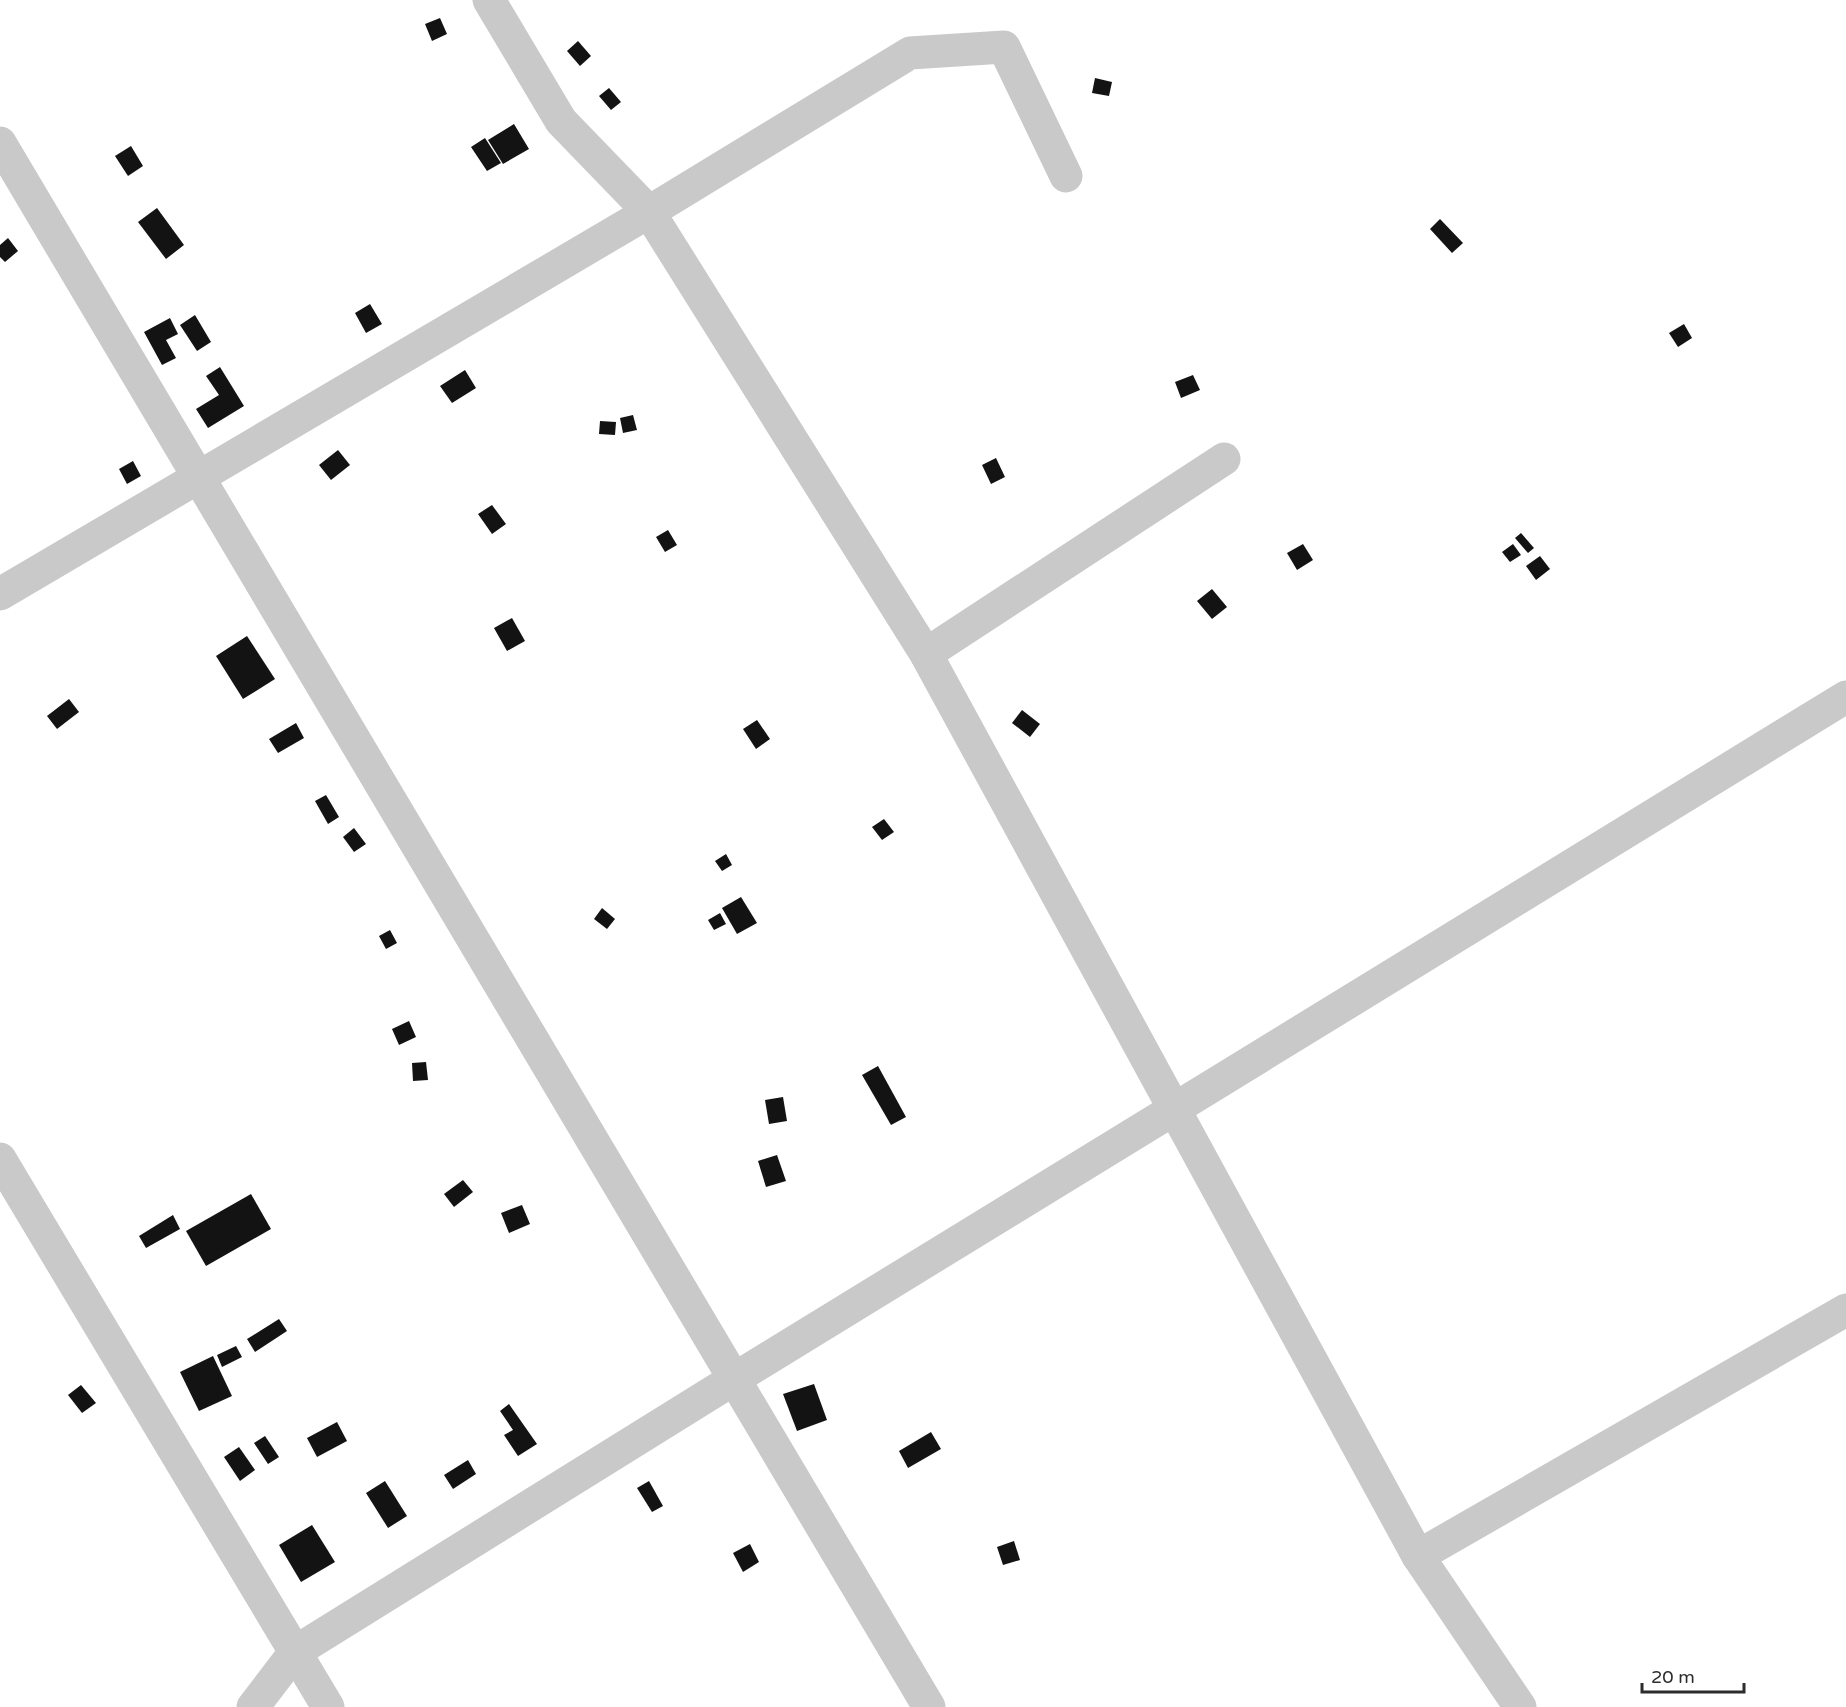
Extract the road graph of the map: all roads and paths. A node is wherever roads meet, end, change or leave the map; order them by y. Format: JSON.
{"nodes":[{"id":1,"x":489,"y":0,"type":"edge"},
{"id":2,"x":0,"y":143,"type":"edge"},
{"id":3,"x":1066,"y":176,"type":"dead end"},
{"id":4,"x":649,"y":212,"type":"junction"},
{"id":5,"x":1224,"y":459,"type":"dead end"},
{"id":6,"x":199,"y":478,"type":"junction"},
{"id":7,"x":0,"y":594,"type":"edge"},
{"id":8,"x":926,"y":654,"type":"junction"},
{"id":9,"x":1846,"y":697,"type":"edge"},
{"id":10,"x":1175,"y":1109,"type":"junction"},
{"id":11,"x":0,"y":1159,"type":"edge"},
{"id":12,"x":1846,"y":1310,"type":"edge"},
{"id":13,"x":734,"y":1379,"type":"junction"},
{"id":14,"x":1418,"y":1556,"type":"junction"},
{"id":15,"x":295,"y":1652,"type":"junction"},
{"id":16,"x":253,"y":1707,"type":"edge"},
{"id":17,"x":328,"y":1707,"type":"edge"},
{"id":18,"x":929,"y":1707,"type":"edge"},
{"id":19,"x":1520,"y":1707,"type":"edge"}],
"edges":[{"from":1,"to":4,"type":"street"},
{"from":2,"to":6,"type":"street"},
{"from":3,"to":4,"type":"street"},
{"from":4,"to":6,"type":"street"},
{"from":4,"to":8,"type":"street"},
{"from":5,"to":8,"type":"street"},
{"from":6,"to":7,"type":"street"},
{"from":6,"to":13,"type":"street"},
{"from":8,"to":10,"type":"street"},
{"from":9,"to":10,"type":"street"},
{"from":10,"to":13,"type":"street"},
{"from":10,"to":14,"type":"street"},
{"from":11,"to":15,"type":"street"},
{"from":12,"to":14,"type":"street"},
{"from":13,"to":15,"type":"street"},
{"from":13,"to":18,"type":"street"},
{"from":14,"to":19,"type":"street"},
{"from":15,"to":16,"type":"street"},
{"from":15,"to":17,"type":"street"}]}
